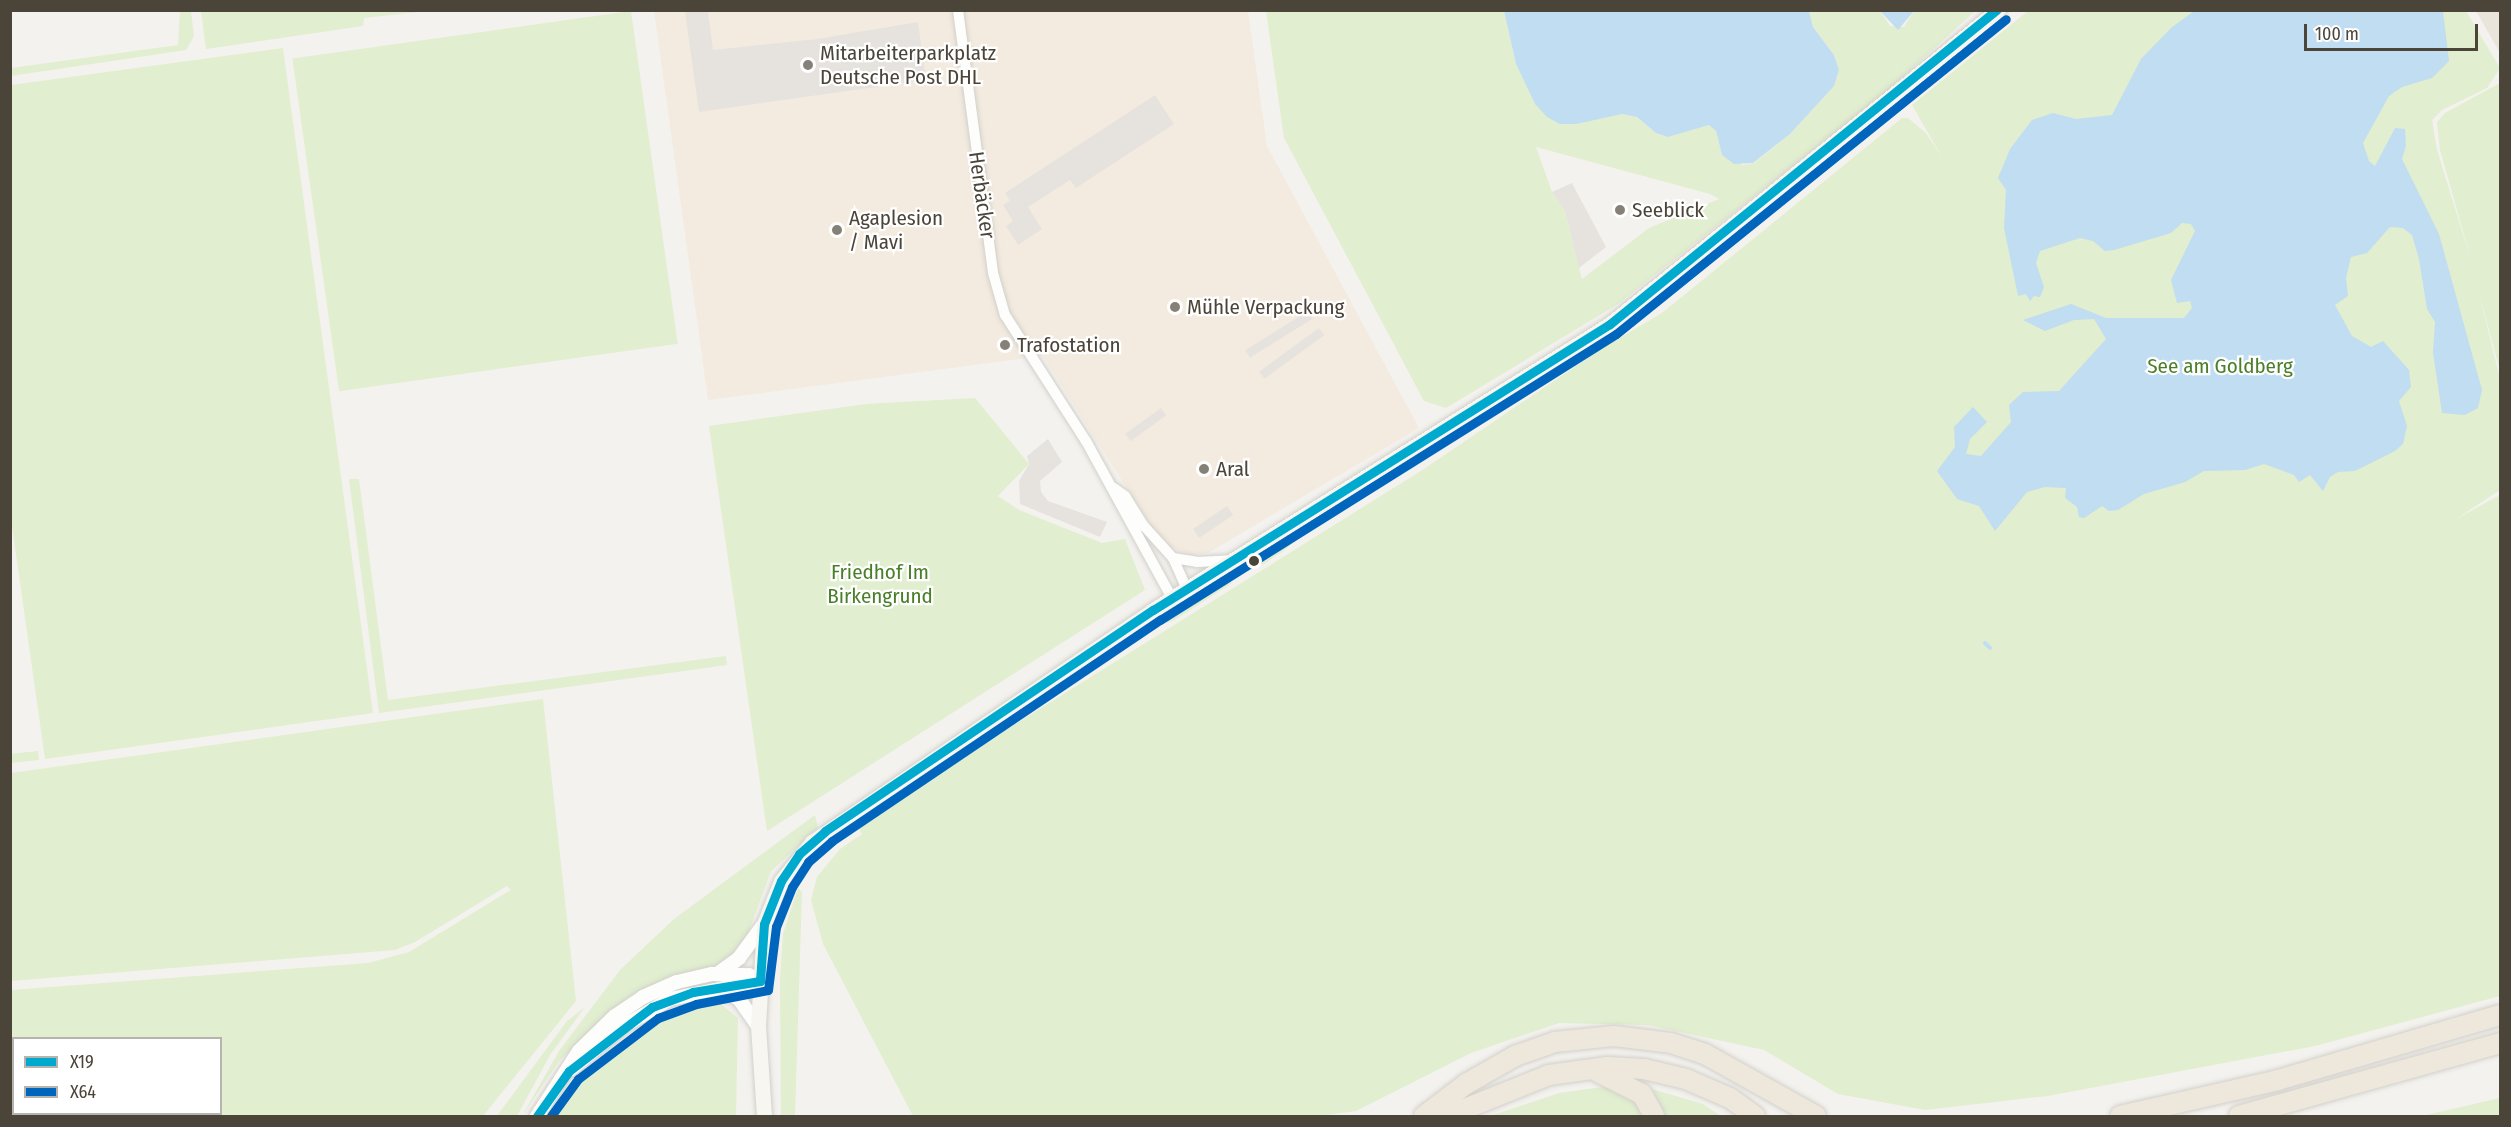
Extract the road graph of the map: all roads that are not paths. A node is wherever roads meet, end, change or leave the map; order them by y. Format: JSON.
{"nodes":[{"id":1,"x":958,"y":10,"type":"edge"},
{"id":2,"x":1998,"y":10,"type":"edge"},
{"id":3,"x":1113,"y":488,"type":"junction"},
{"id":4,"x":1173,"y":558,"type":"junction"},
{"id":5,"x":1231,"y":560,"type":"junction"},
{"id":6,"x":1187,"y":589,"type":"junction"},
{"id":7,"x":1172,"y":598,"type":"junction"},
{"id":8,"x":764,"y":924,"type":"junction"},
{"id":9,"x":712,"y":974,"type":"junction"},
{"id":10,"x":760,"y":981,"type":"junction"},
{"id":11,"x":709,"y":989,"type":"junction"},
{"id":12,"x":2500,"y":1015,"type":"edge"},
{"id":13,"x":758,"y":1026,"type":"junction"},
{"id":14,"x":2500,"y":1043,"type":"edge"},
{"id":15,"x":1587,"y":1068,"type":"junction"},
{"id":16,"x":569,"y":1071,"type":"junction"},
{"id":17,"x":759,"y":1078,"type":"junction"},
{"id":18,"x":2355,"y":1087,"type":"junction"},
{"id":19,"x":537,"y":1116,"type":"edge"},
{"id":20,"x":756,"y":1116,"type":"edge"},
{"id":21,"x":764,"y":1116,"type":"edge"},
{"id":22,"x":1424,"y":1116,"type":"edge"},
{"id":23,"x":1447,"y":1116,"type":"edge"},
{"id":24,"x":1654,"y":1116,"type":"edge"},
{"id":25,"x":1755,"y":1116,"type":"edge"},
{"id":26,"x":1816,"y":1116,"type":"edge"},
{"id":27,"x":2120,"y":1116,"type":"edge"},
{"id":28,"x":2239,"y":1116,"type":"edge"},
{"id":29,"x":2282,"y":1116,"type":"edge"}],
"edges":[{"from":1,"to":3,"type":"street","name":"Herbäcker"},
{"from":2,"to":5,"type":"main road"},
{"from":3,"to":4,"type":"street"},
{"from":3,"to":7,"type":"street"},
{"from":4,"to":5,"type":"street"},
{"from":4,"to":6,"type":"street"},
{"from":5,"to":6,"type":"main road"},
{"from":6,"to":7,"type":"main road"},
{"from":7,"to":8,"type":"main road"},
{"from":8,"to":9,"type":"street"},
{"from":8,"to":10,"type":"main road"},
{"from":9,"to":10,"type":"street"},
{"from":9,"to":16,"type":"street"},
{"from":10,"to":11,"type":"street"},
{"from":10,"to":13,"type":"main road"},
{"from":11,"to":13,"type":"street"},
{"from":11,"to":16,"type":"street"},
{"from":12,"to":27,"type":"highway"},
{"from":13,"to":17,"type":"main road"},
{"from":14,"to":18,"type":"highway"},
{"from":15,"to":23,"type":"highway"},
{"from":15,"to":24,"type":"highway"},
{"from":15,"to":25,"type":"highway"},
{"from":16,"to":19,"type":"street"},
{"from":17,"to":20,"type":"main road"},
{"from":17,"to":21,"type":"main road"},
{"from":18,"to":28,"type":"highway"},
{"from":18,"to":29,"type":"highway"},
{"from":22,"to":26,"type":"highway"}]}
